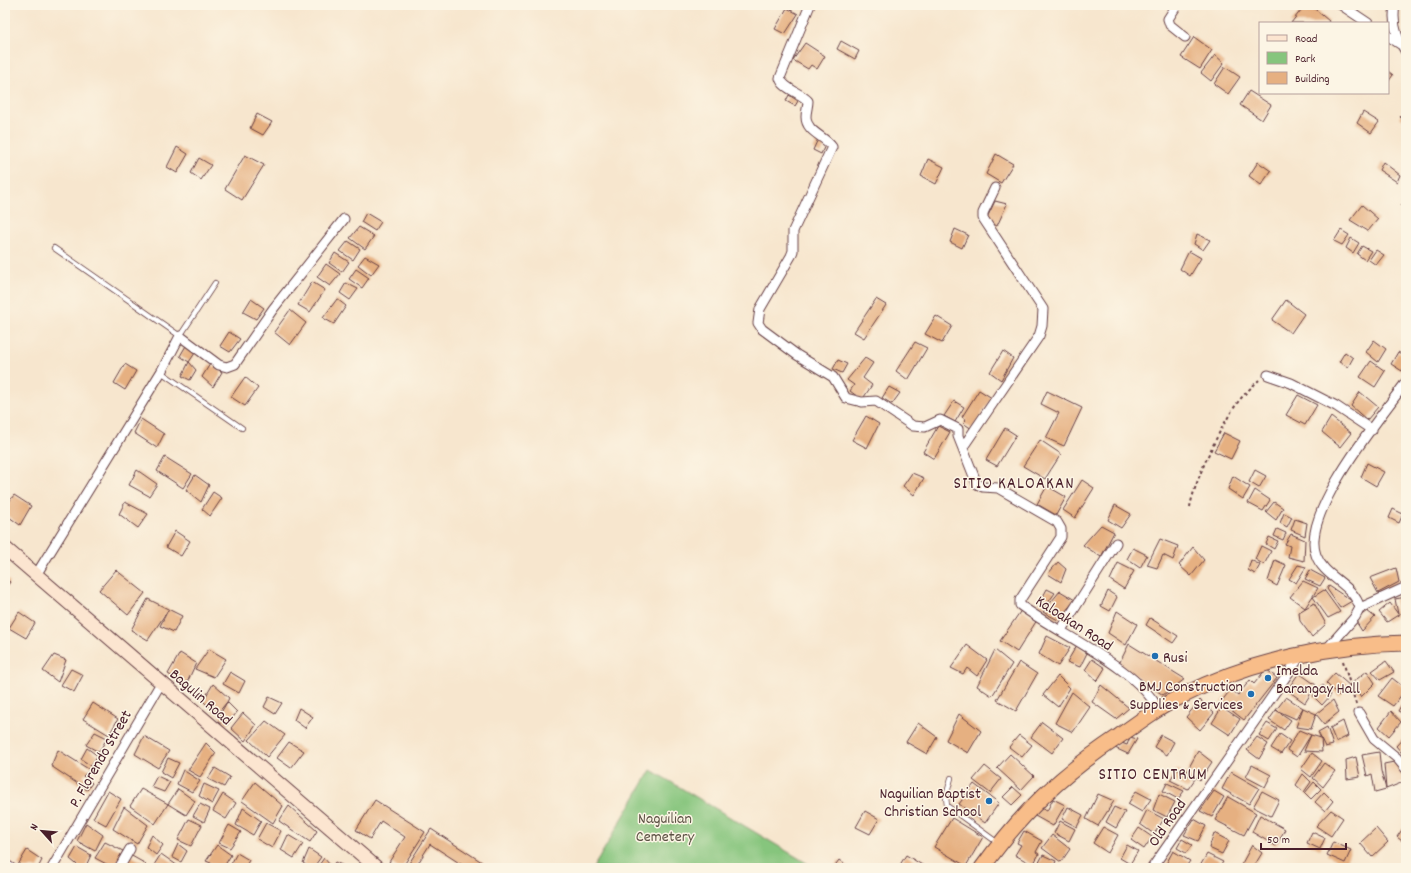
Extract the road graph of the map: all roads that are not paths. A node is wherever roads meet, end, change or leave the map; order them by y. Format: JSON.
{"nodes":[{"id":1,"x":810,"y":5,"type":"edge"},
{"id":2,"x":1176,"y":5,"type":"edge"},
{"id":3,"x":1341,"y":5,"type":"edge"},
{"id":4,"x":1395,"y":5,"type":"edge"},
{"id":5,"x":1366,"y":22,"type":"edge"},
{"id":6,"x":1185,"y":37,"type":"dead end"},
{"id":7,"x":1389,"y":37,"type":"edge"},
{"id":8,"x":1400,"y":44,"type":"junction"},
{"id":9,"x":1406,"y":52,"type":"edge"},
{"id":10,"x":995,"y":188,"type":"dead end"},
{"id":11,"x":344,"y":219,"type":"dead end"},
{"id":12,"x":54,"y":248,"type":"dead end"},
{"id":13,"x":215,"y":283,"type":"dead end"},
{"id":14,"x":180,"y":336,"type":"junction"},
{"id":15,"x":161,"y":372,"type":"junction"},
{"id":16,"x":1268,"y":374,"type":"road end"},
{"id":17,"x":1406,"y":382,"type":"edge"},
{"id":18,"x":242,"y":428,"type":"dead end"},
{"id":19,"x":1372,"y":430,"type":"junction"},
{"id":20,"x":963,"y":447,"type":"junction"},
{"id":21,"x":1116,"y":543,"type":"dead end"},
{"id":22,"x":5,"y":548,"type":"edge"},
{"id":23,"x":36,"y":575,"type":"junction"},
{"id":24,"x":1406,"y":587,"type":"edge"},
{"id":25,"x":1360,"y":608,"type":"junction"},
{"id":26,"x":1061,"y":630,"type":"junction"},
{"id":27,"x":1406,"y":643,"type":"edge"},
{"id":28,"x":1325,"y":651,"type":"junction"},
{"id":29,"x":1300,"y":655,"type":"junction"},
{"id":30,"x":161,"y":683,"type":"junction"},
{"id":31,"x":1158,"y":709,"type":"junction"},
{"id":32,"x":1359,"y":713,"type":"road end"},
{"id":33,"x":1406,"y":769,"type":"edge"},
{"id":34,"x":951,"y":778,"type":"dead end"},
{"id":35,"x":1000,"y":844,"type":"junction"},
{"id":36,"x":130,"y":849,"type":"dead end"},
{"id":37,"x":5,"y":864,"type":"edge"},
{"id":38,"x":11,"y":868,"type":"edge"},
{"id":39,"x":52,"y":868,"type":"edge"},
{"id":40,"x":119,"y":868,"type":"edge"},
{"id":41,"x":377,"y":868,"type":"edge"},
{"id":42,"x":982,"y":868,"type":"edge"},
{"id":43,"x":1152,"y":868,"type":"edge"}],
"edges":[{"from":1,"to":20,"type":"street","name":"Kaloakan Road"},
{"from":2,"to":6,"type":"street"},
{"from":3,"to":5,"type":"street"},
{"from":4,"to":8,"type":"street"},
{"from":7,"to":8,"type":"street"},
{"from":8,"to":9,"type":"street"},
{"from":10,"to":20,"type":"street"},
{"from":11,"to":14,"type":"street"},
{"from":12,"to":14,"type":"lane"},
{"from":13,"to":14,"type":"lane"},
{"from":14,"to":15,"type":"street"},
{"from":15,"to":18,"type":"lane"},
{"from":15,"to":23,"type":"street"},
{"from":16,"to":19,"type":"street"},
{"from":17,"to":19,"type":"street"},
{"from":19,"to":25,"type":"street"},
{"from":20,"to":26,"type":"street","name":"Kaloakan Road"},
{"from":21,"to":26,"type":"street"},
{"from":22,"to":23,"type":"main road","name":"Bagulin Road"},
{"from":23,"to":30,"type":"main road","name":"Bagulin Road"},
{"from":24,"to":25,"type":"street"},
{"from":25,"to":28,"type":"street"},
{"from":26,"to":31,"type":"street","name":"Kaloakan Road"},
{"from":27,"to":28,"type":"highway"},
{"from":28,"to":29,"type":"highway"},
{"from":29,"to":31,"type":"highway"},
{"from":29,"to":43,"type":"street","name":"Old Road"},
{"from":30,"to":39,"type":"street","name":"P. Florendo Street"},
{"from":30,"to":41,"type":"main road","name":"Bagulin Road"},
{"from":31,"to":35,"type":"highway"},
{"from":32,"to":33,"type":"street"},
{"from":34,"to":35,"type":"lane"},
{"from":35,"to":42,"type":"highway"},
{"from":36,"to":40,"type":"street"},
{"from":37,"to":38,"type":"street"}]}
